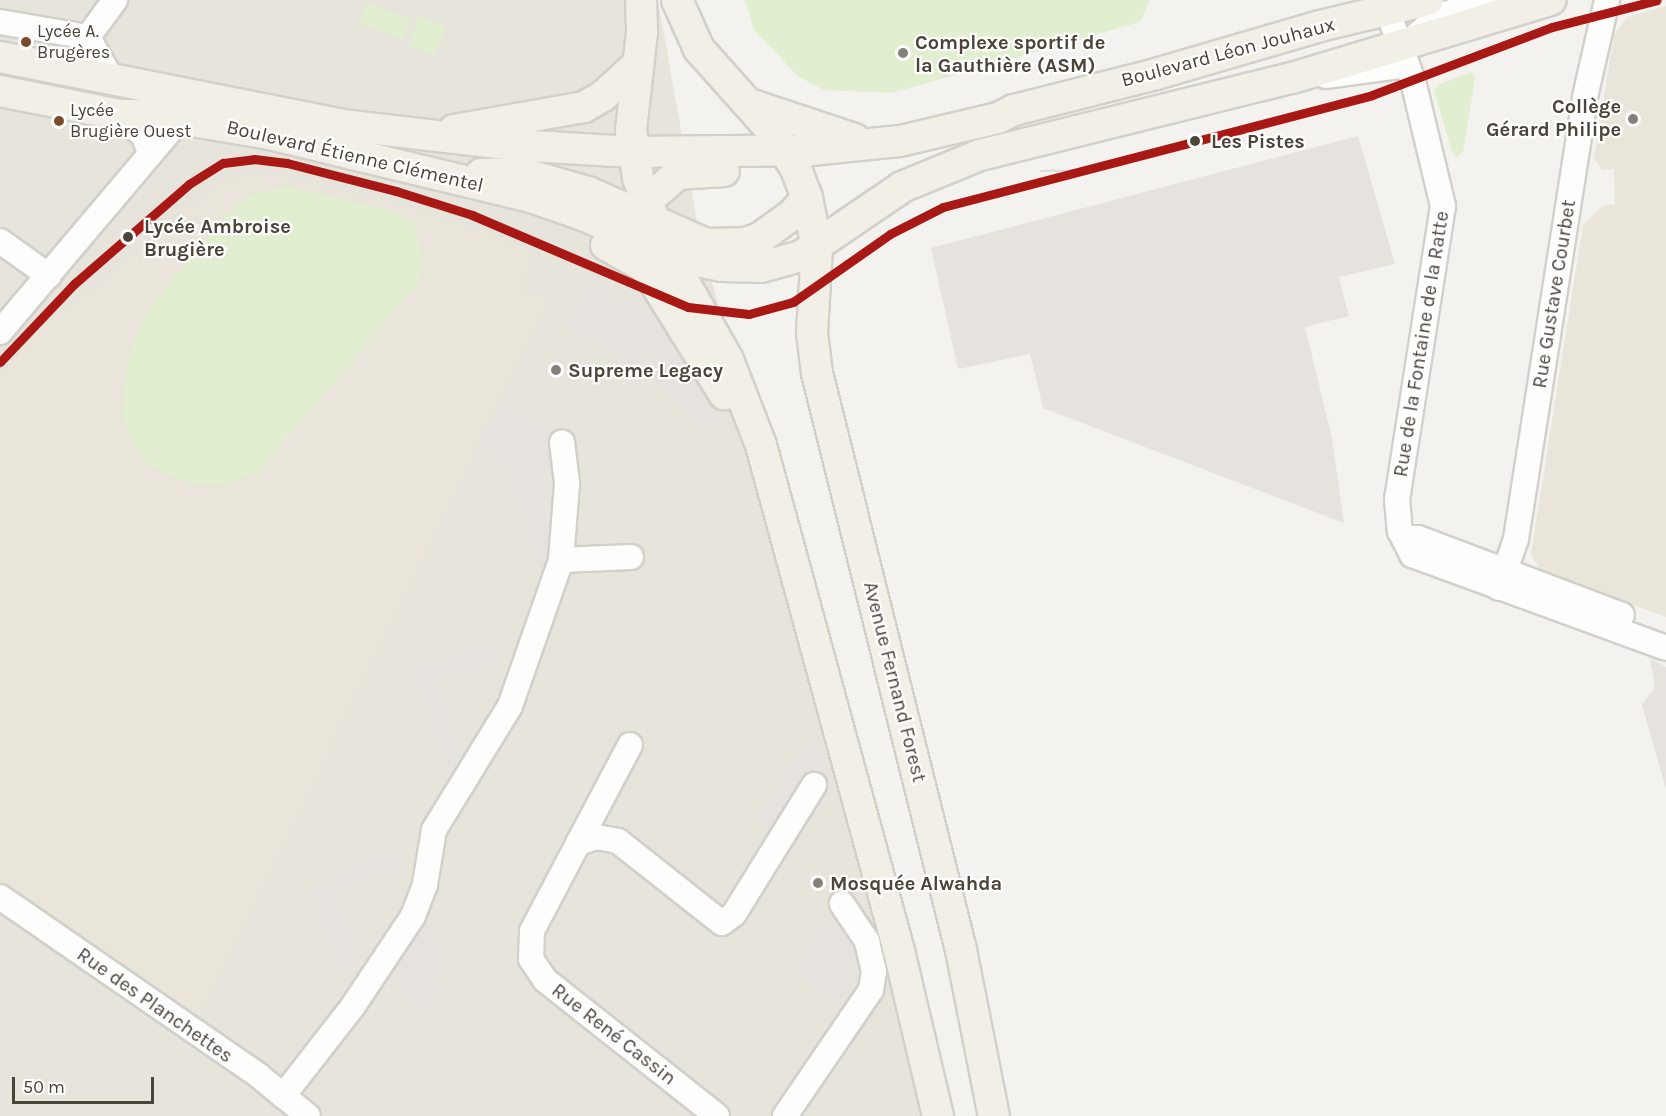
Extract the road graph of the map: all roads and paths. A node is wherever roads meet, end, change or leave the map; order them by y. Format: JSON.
{"nodes":[{"id":1,"x":115,"y":0,"type":"edge"},
{"id":2,"x":641,"y":0,"type":"edge"},
{"id":3,"x":677,"y":0,"type":"edge"},
{"id":4,"x":1428,"y":0,"type":"edge"},
{"id":5,"x":1489,"y":0,"type":"edge"},
{"id":6,"x":1551,"y":0,"type":"edge"},
{"id":7,"x":1607,"y":0,"type":"edge"},
{"id":8,"x":1387,"y":9,"type":"junction"},
{"id":9,"x":0,"y":22,"type":"edge"},
{"id":10,"x":88,"y":37,"type":"junction"},
{"id":11,"x":1404,"y":56,"type":"junction"},
{"id":12,"x":0,"y":57,"type":"edge"},
{"id":13,"x":636,"y":66,"type":"junction"},
{"id":14,"x":111,"y":78,"type":"junction"},
{"id":15,"x":0,"y":91,"type":"edge"},
{"id":16,"x":201,"y":98,"type":"junction"},
{"id":17,"x":747,"y":103,"type":"junction"},
{"id":18,"x":120,"y":115,"type":"junction"},
{"id":19,"x":179,"y":119,"type":"junction"},
{"id":20,"x":430,"y":135,"type":"junction"},
{"id":21,"x":925,"y":136,"type":"junction"},
{"id":22,"x":875,"y":145,"type":"junction"},
{"id":23,"x":633,"y":152,"type":"junction"},
{"id":24,"x":150,"y":153,"type":"junction"},
{"id":25,"x":791,"y":160,"type":"junction"},
{"id":26,"x":444,"y":175,"type":"junction"},
{"id":27,"x":531,"y":197,"type":"junction"},
{"id":28,"x":807,"y":198,"type":"junction"},
{"id":29,"x":649,"y":212,"type":"junction"},
{"id":30,"x":0,"y":241,"type":"edge"},
{"id":31,"x":817,"y":248,"type":"junction"},
{"id":32,"x":667,"y":252,"type":"junction"},
{"id":33,"x":49,"y":276,"type":"junction"},
{"id":34,"x":0,"y":332,"type":"edge"},
{"id":35,"x":562,"y":442,"type":"dead end"},
{"id":36,"x":761,"y":445,"type":"junction"},
{"id":37,"x":631,"y":557,"type":"dead end"},
{"id":38,"x":561,"y":560,"type":"junction"},
{"id":39,"x":1502,"y":579,"type":"junction"},
{"id":40,"x":1666,"y":631,"type":"edge"},
{"id":41,"x":1666,"y":648,"type":"edge"},
{"id":42,"x":630,"y":745,"type":"dead end"},
{"id":43,"x":814,"y":785,"type":"dead end"},
{"id":44,"x":578,"y":843,"type":"junction"},
{"id":45,"x":0,"y":897,"type":"edge"},
{"id":46,"x":842,"y":904,"type":"dead end"},
{"id":47,"x":283,"y":1096,"type":"junction"},
{"id":48,"x":308,"y":1116,"type":"edge"},
{"id":49,"x":717,"y":1116,"type":"edge"},
{"id":50,"x":785,"y":1116,"type":"edge"},
{"id":51,"x":938,"y":1116,"type":"edge"},
{"id":52,"x":994,"y":1116,"type":"edge"}],
"edges":[{"from":1,"to":10,"type":"street"},
{"from":2,"to":13,"type":"main road"},
{"from":3,"to":17,"type":"main road","name":"Avenue Fernand Forest"},
{"from":4,"to":8,"type":"main road","name":"Boulevard Léon Jouhaux"},
{"from":5,"to":11,"type":"street","name":"Boulevard Léon Jouhaux"},
{"from":6,"to":11,"type":"main road","name":"Boulevard Léon Jouhaux"},
{"from":7,"to":39,"type":"street","name":"Rue Gustave Courbet"},
{"from":8,"to":11,"type":"street","name":"Rue de la Fontaine de la Ratte"},
{"from":8,"to":21,"type":"main road","name":"Boulevard Léon Jouhaux"},
{"from":9,"to":10,"type":"street"},
{"from":10,"to":14,"type":"street"},
{"from":11,"to":31,"type":"main road","name":"Boulevard Léon Jouhaux"},
{"from":11,"to":39,"type":"street","name":"Rue de la Fontaine de la Ratte"},
{"from":12,"to":14,"type":"main road","name":"Boulevard Étienne Clémentel"},
{"from":13,"to":20,"type":"main road"},
{"from":13,"to":23,"type":"main road"},
{"from":14,"to":16,"type":"main road","name":"Boulevard Étienne Clémentel"},
{"from":15,"to":18,"type":"main road","name":"Boulevard Étienne Clémentel"},
{"from":16,"to":19,"type":"street"},
{"from":16,"to":20,"type":"main road","name":"Boulevard Étienne Clémentel"},
{"from":17,"to":22,"type":"main road"},
{"from":17,"to":25,"type":"main road","name":"Avenue Fernand Forest"},
{"from":18,"to":19,"type":"main road","name":"Boulevard Étienne Clémentel"},
{"from":18,"to":24,"type":"street"},
{"from":19,"to":24,"type":"street"},
{"from":19,"to":26,"type":"main road","name":"Boulevard Étienne Clémentel"},
{"from":20,"to":23,"type":"main road","name":"Boulevard Étienne Clémentel"},
{"from":21,"to":22,"type":"main road"},
{"from":21,"to":25,"type":"main road"},
{"from":22,"to":25,"type":"main road"},
{"from":23,"to":25,"type":"main road","name":"Boulevard Étienne Clémentel"},
{"from":23,"to":29,"type":"main road"},
{"from":24,"to":33,"type":"street"},
{"from":25,"to":28,"type":"main road","name":"Avenue Fernand Forest"},
{"from":25,"to":29,"type":"main road"},
{"from":26,"to":27,"type":"main road","name":"Boulevard Étienne Clémentel"},
{"from":26,"to":29,"type":"main road"},
{"from":27,"to":32,"type":"main road","name":"Boulevard Étienne Clémentel"},
{"from":27,"to":36,"type":"main road"},
{"from":28,"to":29,"type":"main road"},
{"from":28,"to":31,"type":"main road","name":"Avenue Fernand Forest"},
{"from":29,"to":32,"type":"main road"},
{"from":30,"to":33,"type":"street"},
{"from":31,"to":32,"type":"main road","name":"Boulevard Étienne Clémentel"},
{"from":31,"to":52,"type":"main road","name":"Avenue Fernand Forest"},
{"from":32,"to":36,"type":"main road"},
{"from":33,"to":34,"type":"street"},
{"from":35,"to":38,"type":"street"},
{"from":36,"to":51,"type":"main road"},
{"from":37,"to":38,"type":"street"},
{"from":38,"to":47,"type":"street"},
{"from":39,"to":40,"type":"street"},
{"from":39,"to":41,"type":"street"},
{"from":42,"to":44,"type":"street","name":"Rue René Cassin"},
{"from":43,"to":44,"type":"street"},
{"from":44,"to":49,"type":"street","name":"Rue René Cassin"},
{"from":45,"to":47,"type":"street","name":"Rue des Planchettes"},
{"from":46,"to":50,"type":"street"},
{"from":47,"to":48,"type":"street","name":"Rue des Planchettes"}]}
